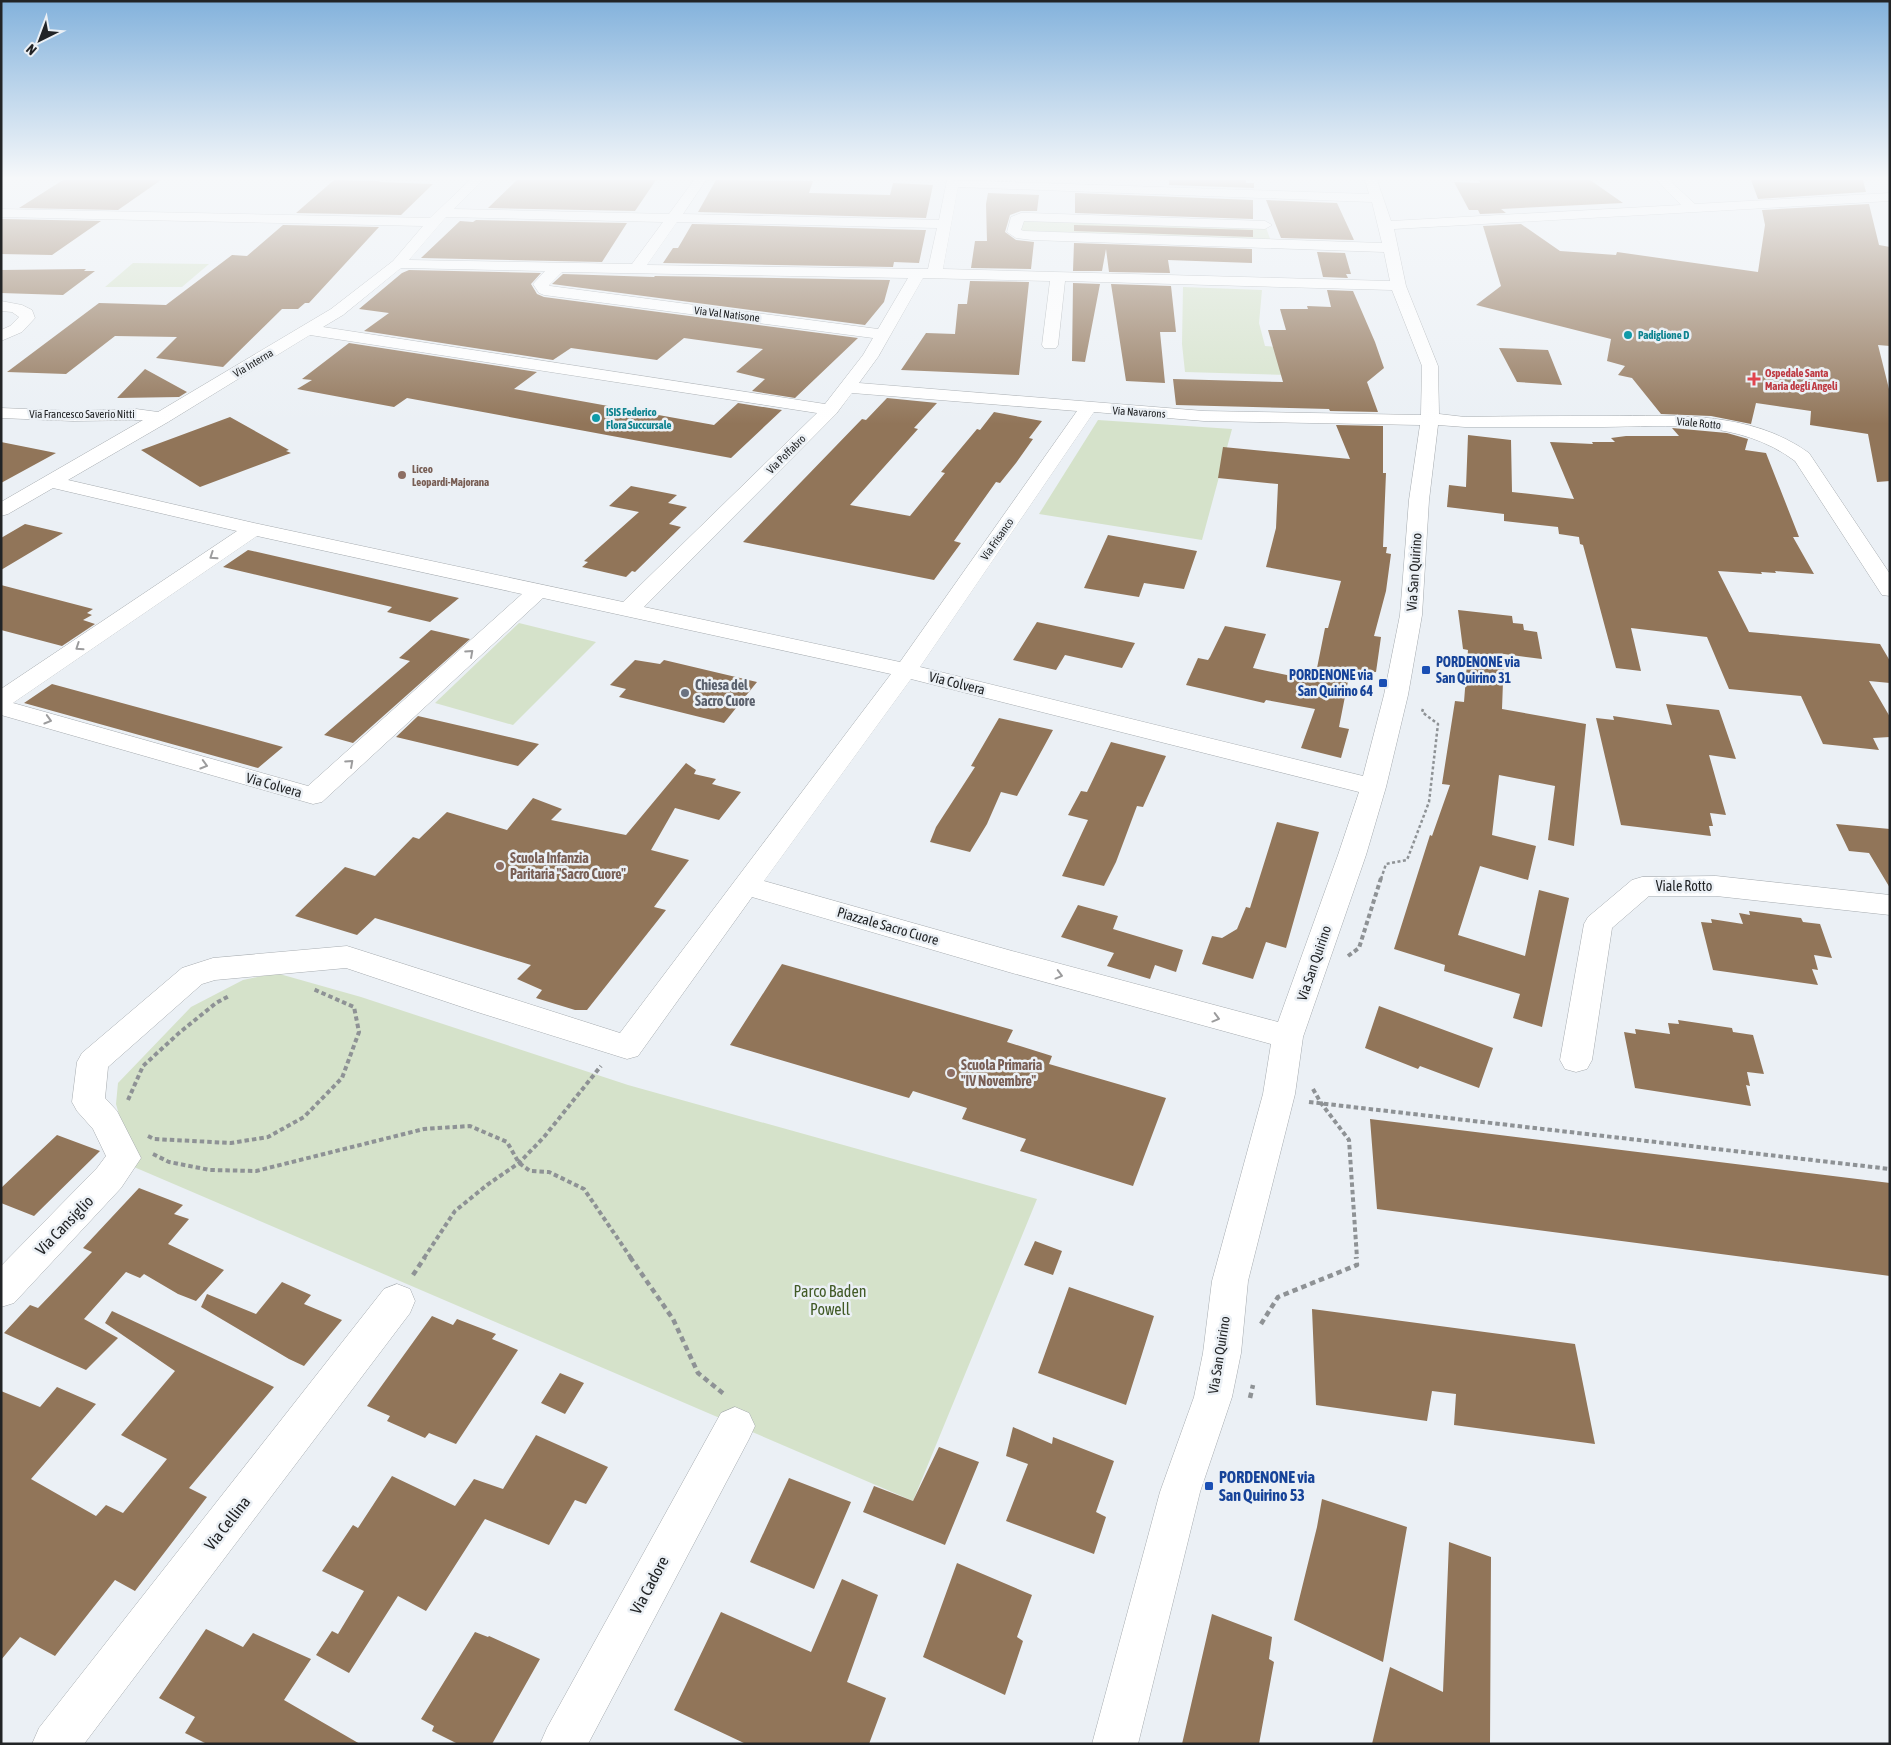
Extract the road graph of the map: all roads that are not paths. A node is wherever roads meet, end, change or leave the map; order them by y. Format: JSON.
{"nodes":[{"id":1,"x":400,"y":261,"type":"edge"},
{"id":2,"x":642,"y":261,"type":"edge"},
{"id":3,"x":931,"y":261,"type":"edge"},
{"id":4,"x":1272,"y":261,"type":"edge"},
{"id":5,"x":1393,"y":261,"type":"edge"},
{"id":6,"x":398,"y":264,"type":"junction"},
{"id":7,"x":559,"y":266,"type":"junction"},
{"id":8,"x":638,"y":267,"type":"junction"},
{"id":9,"x":1272,"y":273,"type":"junction"},
{"id":10,"x":927,"y":274,"type":"junction"},
{"id":11,"x":1058,"y":277,"type":"junction"},
{"id":12,"x":1398,"y":286,"type":"junction"},
{"id":13,"x":1,"y":306,"type":"edge"},
{"id":14,"x":308,"y":330,"type":"junction"},
{"id":15,"x":883,"y":334,"type":"junction"},
{"id":16,"x":1,"y":336,"type":"edge"},
{"id":17,"x":1050,"y":344,"type":"dead end"},
{"id":18,"x":848,"y":388,"type":"junction"},
{"id":19,"x":1088,"y":408,"type":"junction"},
{"id":20,"x":830,"y":410,"type":"junction"},
{"id":21,"x":1,"y":413,"type":"edge"},
{"id":22,"x":162,"y":418,"type":"junction"},
{"id":23,"x":1430,"y":419,"type":"junction"},
{"id":24,"x":53,"y":482,"type":"junction"},
{"id":25,"x":1,"y":510,"type":"edge"},
{"id":26,"x":254,"y":529,"type":"junction"},
{"id":27,"x":1890,"y":590,"type":"edge"},
{"id":28,"x":538,"y":591,"type":"junction"},
{"id":29,"x":627,"y":611,"type":"junction"},
{"id":30,"x":905,"y":670,"type":"junction"},
{"id":31,"x":1,"y":700,"type":"edge"},
{"id":32,"x":1,"y":706,"type":"edge"},
{"id":33,"x":1373,"y":787,"type":"junction"},
{"id":34,"x":746,"y":885,"type":"junction"},
{"id":35,"x":1890,"y":905,"type":"edge"},
{"id":36,"x":1288,"y":1038,"type":"junction"},
{"id":37,"x":1576,"y":1060,"type":"dead end"},
{"id":38,"x":1,"y":1291,"type":"edge"},
{"id":39,"x":397,"y":1301,"type":"road end"},
{"id":40,"x":735,"y":1426,"type":"road end"},
{"id":41,"x":55,"y":1744,"type":"edge"},
{"id":42,"x":563,"y":1744,"type":"edge"},
{"id":43,"x":1115,"y":1744,"type":"edge"}],
"edges":[{"from":1,"to":6,"type":"street","name":"Via Interna"},
{"from":2,"to":8,"type":"street"},
{"from":3,"to":10,"type":"street"},
{"from":4,"to":9,"type":"street"},
{"from":5,"to":12,"type":"street","name":"Via San Quirino"},
{"from":6,"to":7,"type":"street"},
{"from":6,"to":14,"type":"street","name":"Via Interna"},
{"from":7,"to":8,"type":"street"},
{"from":7,"to":15,"type":"street","name":"Via Val Natisone"},
{"from":8,"to":10,"type":"street"},
{"from":9,"to":11,"type":"street"},
{"from":9,"to":12,"type":"street"},
{"from":10,"to":11,"type":"street"},
{"from":10,"to":15,"type":"street","name":"Via Poffabro"},
{"from":11,"to":17,"type":"street"},
{"from":12,"to":23,"type":"street","name":"Via San Quirino"},
{"from":13,"to":16,"type":"street"},
{"from":14,"to":20,"type":"street"},
{"from":14,"to":22,"type":"street","name":"Via Interna"},
{"from":15,"to":18,"type":"street","name":"Via Poffabro"},
{"from":18,"to":19,"type":"street","name":"Via Navarons"},
{"from":18,"to":20,"type":"street","name":"Via Poffabro"},
{"from":19,"to":23,"type":"street","name":"Via Navarons"},
{"from":19,"to":30,"type":"street","name":"Via Frisanco"},
{"from":20,"to":29,"type":"street","name":"Via Poffabro"},
{"from":21,"to":22,"type":"street","name":"Via Francesco Saverio Nitti"},
{"from":22,"to":24,"type":"street","name":"Via Interna"},
{"from":23,"to":27,"type":"street","name":"Viale Rotto"},
{"from":23,"to":33,"type":"street","name":"Via San Quirino"},
{"from":24,"to":25,"type":"street","name":"Via Interna"},
{"from":24,"to":26,"type":"street","name":"Via Colvera"},
{"from":26,"to":28,"type":"street","name":"Via Colvera"},
{"from":26,"to":31,"type":"street","one_way":true},
{"from":28,"to":29,"type":"street","name":"Via Colvera"},
{"from":32,"to":28,"type":"street","name":"Via Colvera","one_way":true},
{"from":29,"to":30,"type":"street","name":"Via Colvera"},
{"from":30,"to":33,"type":"street","name":"Via Colvera"},
{"from":30,"to":34,"type":"street"},
{"from":33,"to":36,"type":"street","name":"Via San Quirino"},
{"from":34,"to":36,"type":"street","name":"Piazzale Sacro Cuore","one_way":true},
{"from":34,"to":38,"type":"street","name":"Via Cansiglio"},
{"from":35,"to":37,"type":"street","name":"Viale Rotto"},
{"from":36,"to":43,"type":"street","name":"Via San Quirino"},
{"from":39,"to":41,"type":"street","name":"Via Cellina"},
{"from":40,"to":42,"type":"street","name":"Via Cadore"}]}
